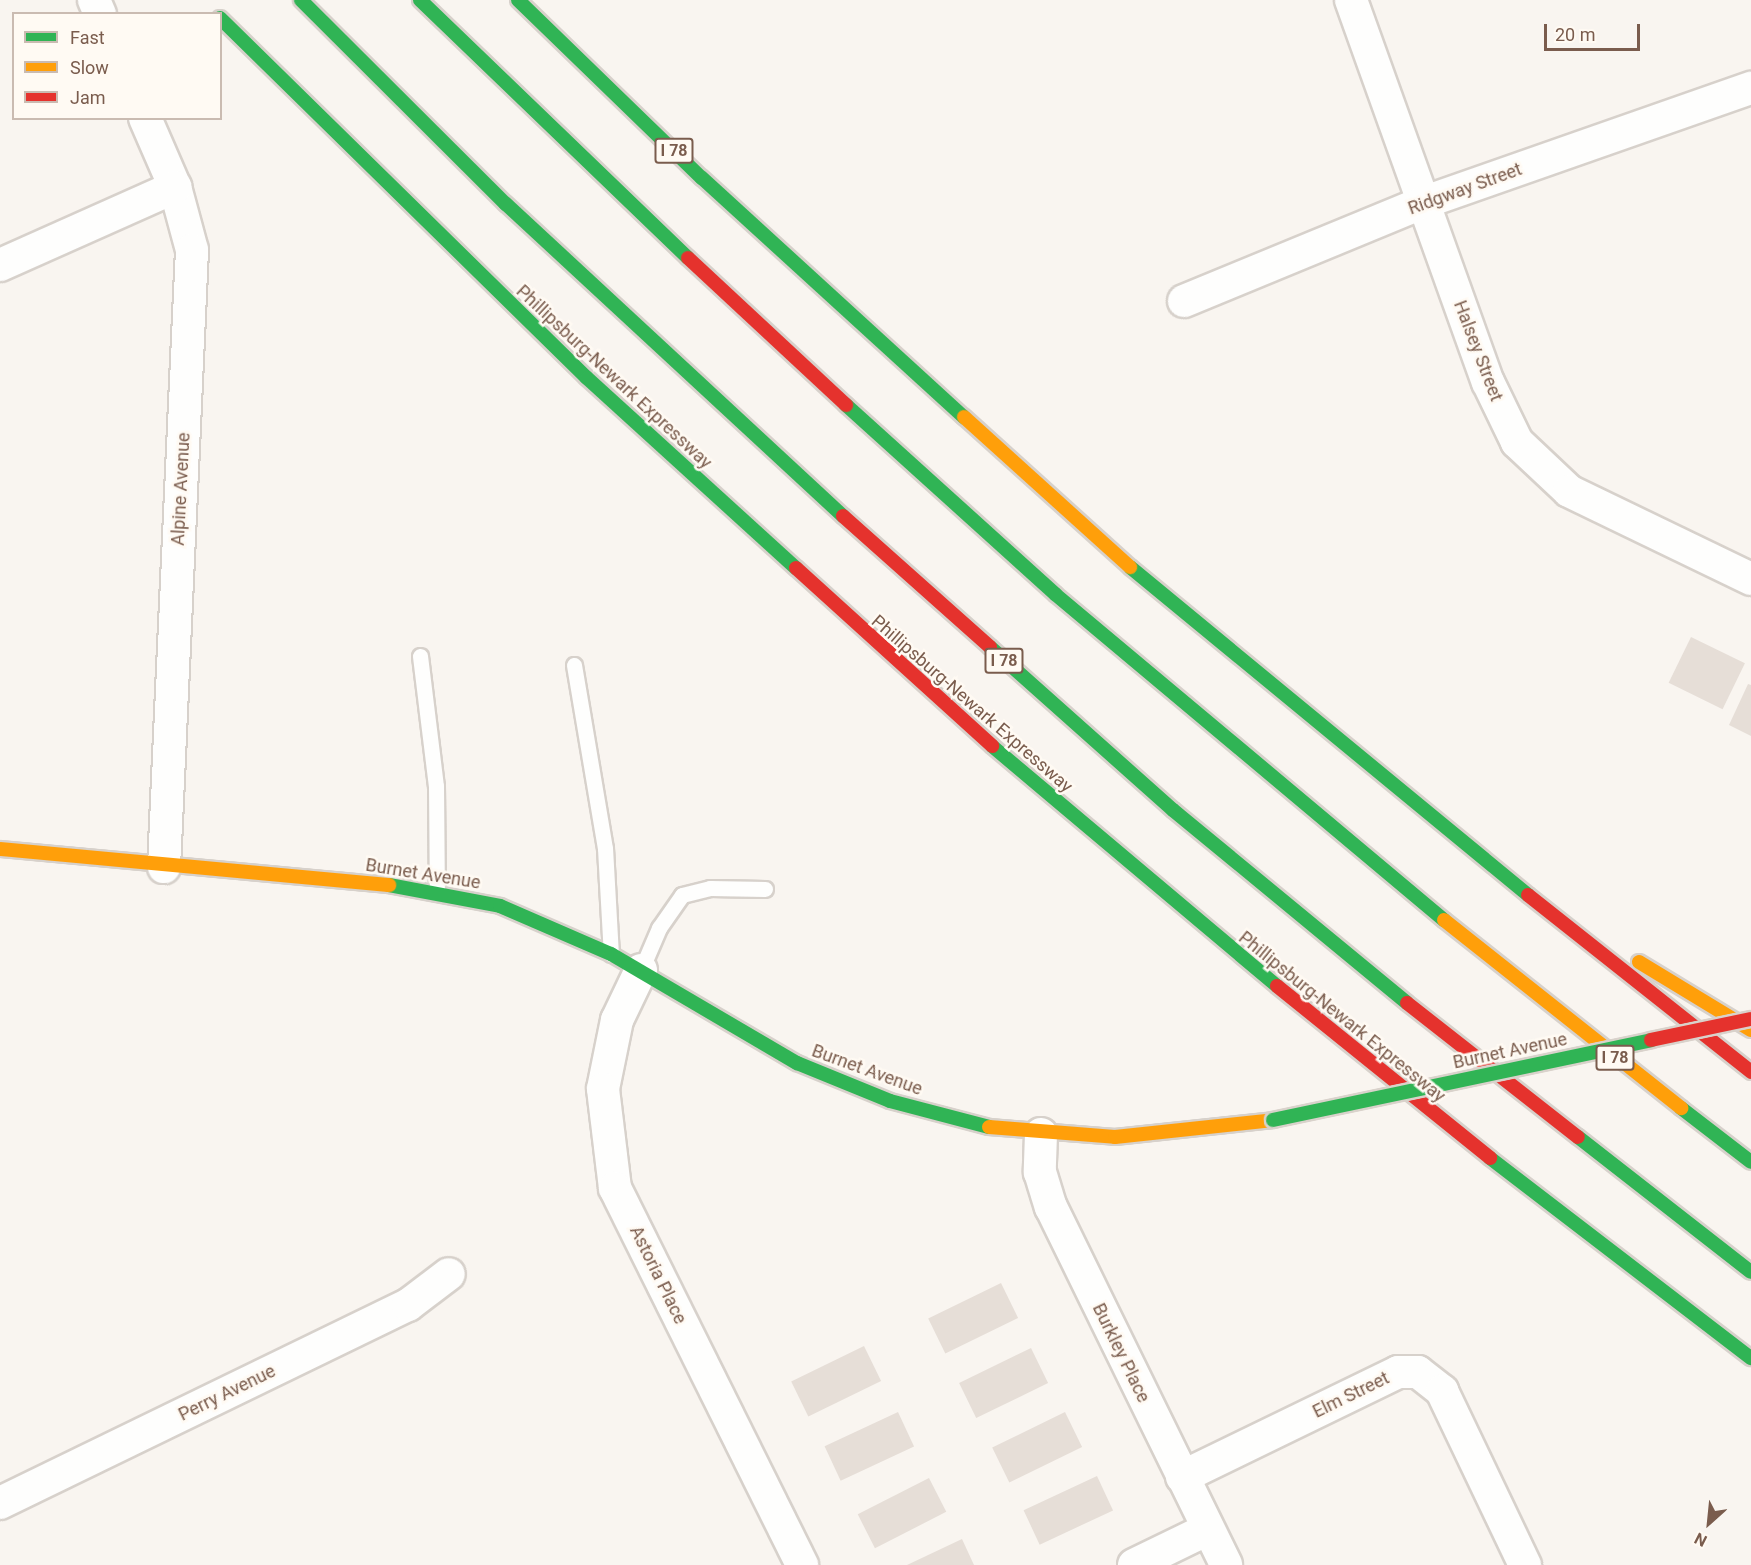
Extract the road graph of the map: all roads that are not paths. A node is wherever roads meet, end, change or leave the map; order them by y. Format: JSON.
{"nodes":[{"id":1,"x":301,"y":0,"type":"edge"},
{"id":2,"x":420,"y":0,"type":"edge"},
{"id":3,"x":518,"y":0,"type":"edge"},
{"id":4,"x":1351,"y":0,"type":"edge"},
{"id":5,"x":222,"y":20,"type":"edge"},
{"id":6,"x":1751,"y":88,"type":"edge"},
{"id":7,"x":146,"y":120,"type":"edge"},
{"id":8,"x":175,"y":187,"type":"junction"},
{"id":9,"x":1422,"y":203,"type":"junction"},
{"id":10,"x":0,"y":265,"type":"edge"},
{"id":11,"x":1184,"y":301,"type":"dead end"},
{"id":12,"x":1751,"y":579,"type":"edge"},
{"id":13,"x":420,"y":656,"type":"dead end"},
{"id":14,"x":574,"y":665,"type":"dead end"},
{"id":15,"x":0,"y":849,"type":"edge"},
{"id":16,"x":164,"y":867,"type":"junction"},
{"id":17,"x":765,"y":889,"type":"dead end"},
{"id":18,"x":437,"y":891,"type":"junction"},
{"id":19,"x":1521,"y":892,"type":"junction"},
{"id":20,"x":611,"y":954,"type":"junction"},
{"id":21,"x":641,"y":970,"type":"junction"},
{"id":22,"x":1751,"y":1019,"type":"edge"},
{"id":23,"x":1751,"y":1030,"type":"edge"},
{"id":24,"x":1751,"y":1072,"type":"edge"},
{"id":25,"x":1041,"y":1134,"type":"junction"},
{"id":26,"x":1751,"y":1162,"type":"edge"},
{"id":27,"x":1751,"y":1272,"type":"edge"},
{"id":28,"x":449,"y":1274,"type":"dead end"},
{"id":29,"x":1751,"y":1358,"type":"edge"},
{"id":30,"x":1182,"y":1477,"type":"junction"},
{"id":31,"x":0,"y":1503,"type":"edge"},
{"id":32,"x":1208,"y":1529,"type":"junction"},
{"id":33,"x":802,"y":1565,"type":"edge"},
{"id":34,"x":1134,"y":1565,"type":"edge"},
{"id":35,"x":1226,"y":1565,"type":"edge"},
{"id":36,"x":1525,"y":1565,"type":"edge"}],
"edges":[{"from":1,"to":27,"type":"main road","number":"I 78"},
{"from":2,"to":26,"type":"main road","number":"I 78"},
{"from":3,"to":19,"type":"main road","number":"I 78"},
{"from":4,"to":9,"type":"street","name":"Halsey Street"},
{"from":5,"to":29,"type":"main road","name":"Phillipsburg-Newark Expressway"},
{"from":6,"to":9,"type":"street","name":"Ridgway Street"},
{"from":7,"to":8,"type":"street","name":"Alpine Avenue"},
{"from":8,"to":10,"type":"street"},
{"from":8,"to":16,"type":"street","name":"Alpine Avenue"},
{"from":9,"to":11,"type":"street","name":"Ridgway Street"},
{"from":9,"to":12,"type":"street","name":"Halsey Street"},
{"from":13,"to":18,"type":"lane"},
{"from":14,"to":20,"type":"lane"},
{"from":15,"to":16,"type":"main road","name":"Burnet Avenue"},
{"from":16,"to":18,"type":"main road","name":"Burnet Avenue"},
{"from":17,"to":21,"type":"lane"},
{"from":18,"to":20,"type":"main road","name":"Burnet Avenue"},
{"from":19,"to":23,"type":"main road"},
{"from":19,"to":24,"type":"main road","number":"I 78"},
{"from":20,"to":21,"type":"main road","name":"Burnet Avenue"},
{"from":21,"to":25,"type":"main road","name":"Burnet Avenue"},
{"from":21,"to":33,"type":"street","name":"Astoria Place"},
{"from":22,"to":25,"type":"main road","name":"Burnet Avenue","bridge":true},
{"from":25,"to":30,"type":"street","name":"Burkley Place"},
{"from":28,"to":31,"type":"street","name":"Perry Avenue"},
{"from":30,"to":32,"type":"street","name":"Burkley Place"},
{"from":30,"to":36,"type":"street","name":"Elm Street"},
{"from":32,"to":34,"type":"street"},
{"from":32,"to":35,"type":"street","name":"Burkley Place"}]}
